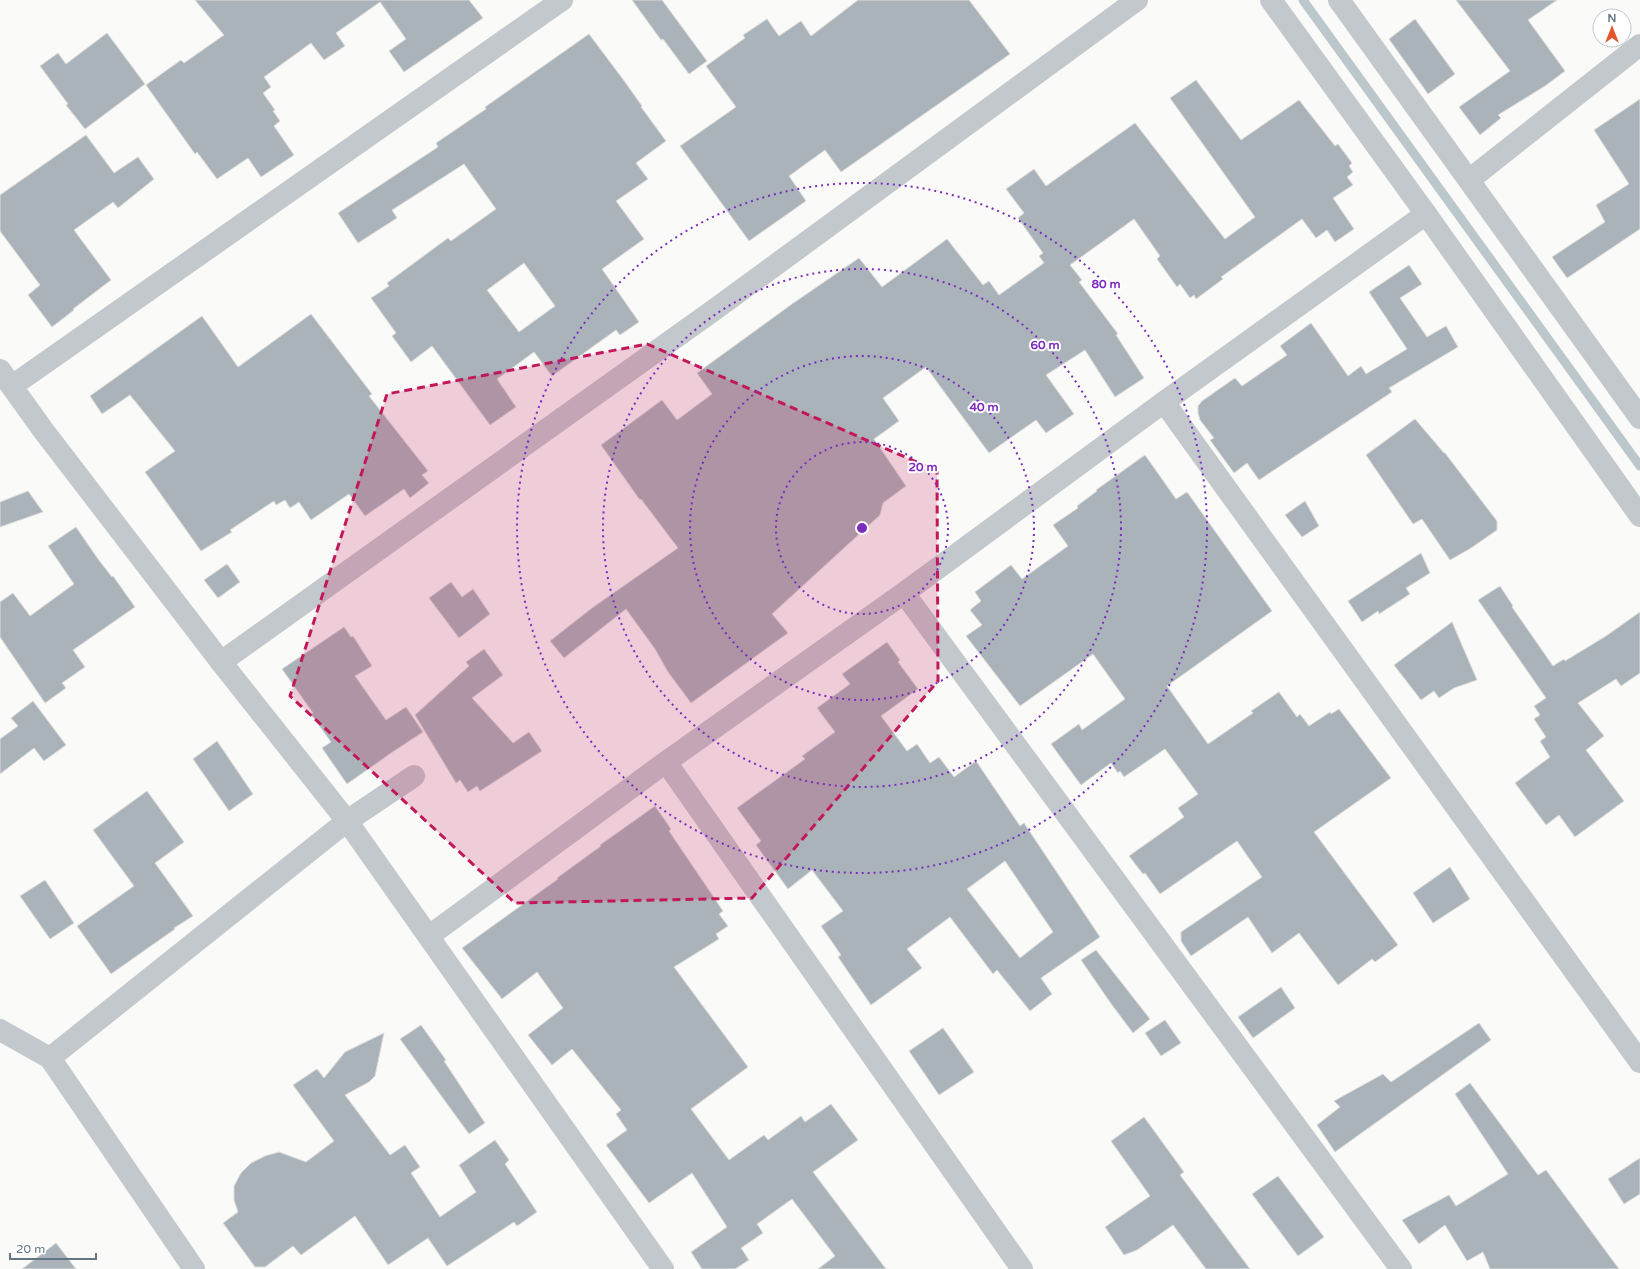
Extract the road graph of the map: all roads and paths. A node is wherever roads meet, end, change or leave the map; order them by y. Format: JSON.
{"nodes":[{"id":1,"x":562,"y":0,"type":"edge"},
{"id":2,"x":1137,"y":0,"type":"edge"},
{"id":3,"x":1271,"y":0,"type":"edge"},
{"id":4,"x":1339,"y":0,"type":"edge"},
{"id":5,"x":1640,"y":45,"type":"edge"},
{"id":6,"x":1469,"y":180,"type":"junction"},
{"id":7,"x":1426,"y":214,"type":"junction"},
{"id":8,"x":6,"y":378,"type":"edge"},
{"id":9,"x":1164,"y":402,"type":"junction"},
{"id":10,"x":1640,"y":418,"type":"edge"},
{"id":11,"x":1640,"y":516,"type":"edge"},
{"id":12,"x":904,"y":593,"type":"junction"},
{"id":13,"x":221,"y":662,"type":"junction"},
{"id":14,"x":666,"y":762,"type":"junction"},
{"id":15,"x":414,"y":776,"type":"dead end"},
{"id":16,"x":347,"y":821,"type":"junction"},
{"id":17,"x":429,"y":936,"type":"junction"},
{"id":18,"x":0,"y":1030,"type":"edge"},
{"id":19,"x":50,"y":1058,"type":"junction"},
{"id":20,"x":1640,"y":1062,"type":"edge"},
{"id":21,"x":194,"y":1269,"type":"edge"},
{"id":22,"x":663,"y":1269,"type":"edge"},
{"id":23,"x":1022,"y":1269,"type":"edge"},
{"id":24,"x":1401,"y":1269,"type":"edge"}],
"edges":[{"from":1,"to":8,"type":"street"},
{"from":2,"to":13,"type":"street"},
{"from":3,"to":7,"type":"street"},
{"from":4,"to":6,"type":"street"},
{"from":5,"to":6,"type":"street"},
{"from":6,"to":10,"type":"street"},
{"from":7,"to":9,"type":"street"},
{"from":7,"to":11,"type":"street"},
{"from":8,"to":13,"type":"street"},
{"from":9,"to":12,"type":"street"},
{"from":9,"to":20,"type":"street"},
{"from":12,"to":14,"type":"street"},
{"from":12,"to":24,"type":"street"},
{"from":13,"to":16,"type":"street"},
{"from":14,"to":17,"type":"street"},
{"from":14,"to":23,"type":"street"},
{"from":15,"to":16,"type":"street"},
{"from":16,"to":17,"type":"street"},
{"from":16,"to":19,"type":"street"},
{"from":17,"to":22,"type":"street"},
{"from":18,"to":19,"type":"street"},
{"from":19,"to":21,"type":"street"}]}
